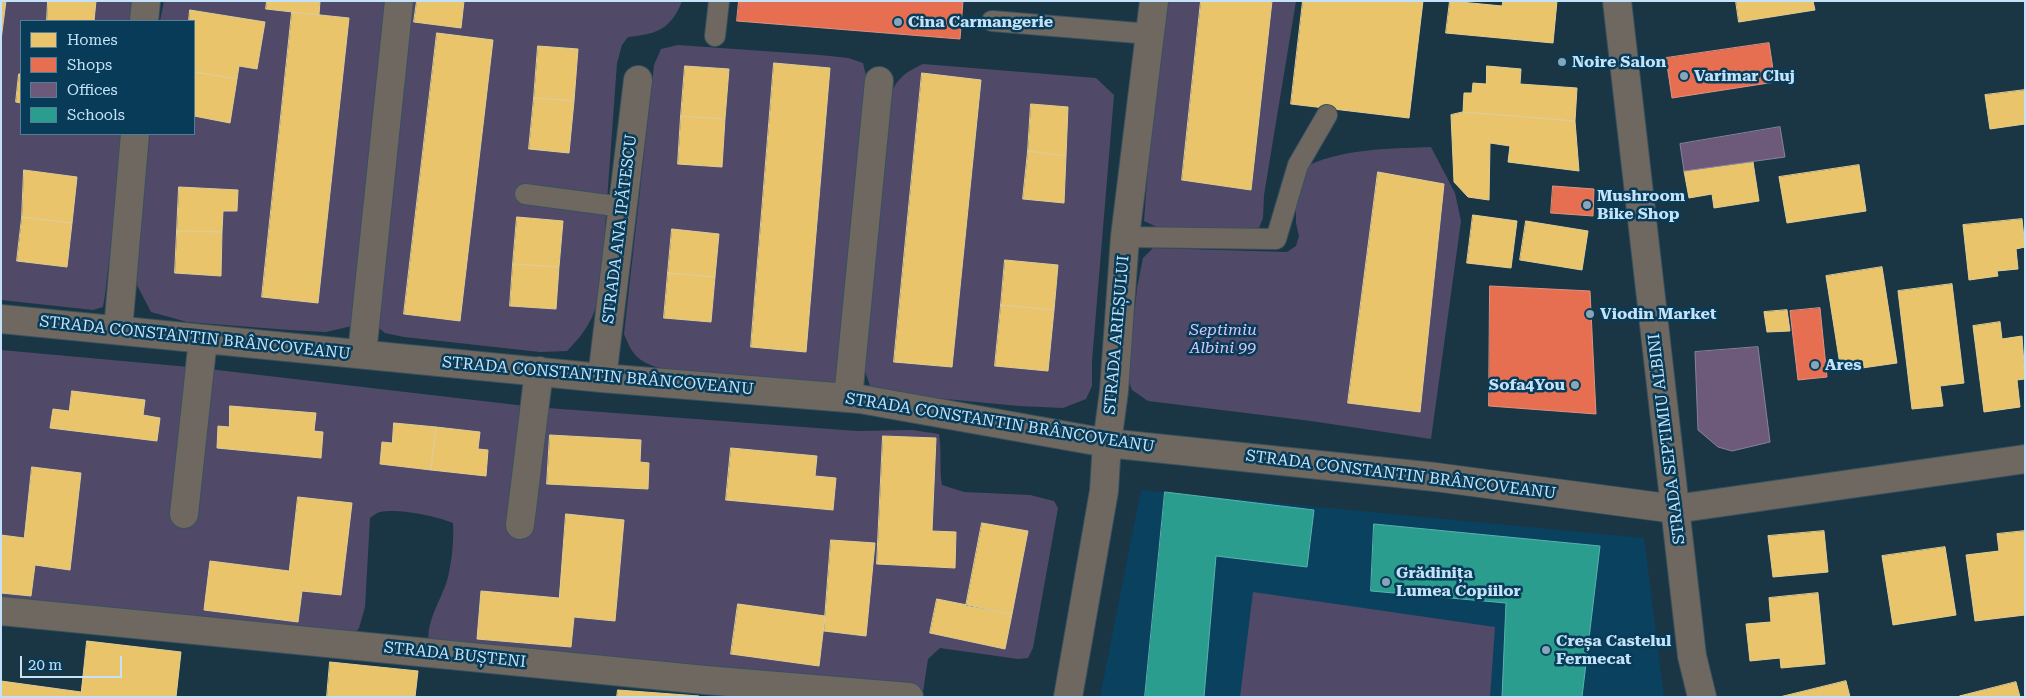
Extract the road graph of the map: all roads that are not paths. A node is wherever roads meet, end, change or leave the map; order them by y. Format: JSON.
{"nodes":[{"id":1,"x":146,"y":1,"type":"edge"},
{"id":2,"x":399,"y":1,"type":"edge"},
{"id":3,"x":719,"y":1,"type":"edge"},
{"id":4,"x":1154,"y":1,"type":"edge"},
{"id":5,"x":1617,"y":1,"type":"edge"},
{"id":6,"x":144,"y":20,"type":"edge"},
{"id":7,"x":992,"y":21,"type":"dead end"},
{"id":8,"x":1150,"y":34,"type":"junction"},
{"id":9,"x":715,"y":36,"type":"dead end"},
{"id":10,"x":638,"y":80,"type":"dead end"},
{"id":11,"x":879,"y":81,"type":"dead end"},
{"id":12,"x":1328,"y":115,"type":"dead end"},
{"id":13,"x":135,"y":135,"type":"edge"},
{"id":14,"x":524,"y":194,"type":"dead end"},
{"id":15,"x":623,"y":207,"type":"junction"},
{"id":16,"x":1125,"y":237,"type":"junction"},
{"id":17,"x":1,"y":319,"type":"edge"},
{"id":18,"x":118,"y":330,"type":"junction"},
{"id":19,"x":203,"y":339,"type":"junction"},
{"id":20,"x":362,"y":354,"type":"junction"},
{"id":21,"x":539,"y":371,"type":"junction"},
{"id":22,"x":602,"y":378,"type":"junction"},
{"id":23,"x":848,"y":398,"type":"junction"},
{"id":24,"x":1107,"y":443,"type":"junction"},
{"id":25,"x":2025,"y":459,"type":"edge"},
{"id":26,"x":1675,"y":509,"type":"junction"},
{"id":27,"x":184,"y":514,"type":"dead end"},
{"id":28,"x":520,"y":525,"type":"dead end"},
{"id":29,"x":1,"y":611,"type":"edge"},
{"id":30,"x":909,"y":697,"type":"edge"},
{"id":31,"x":1068,"y":697,"type":"edge"},
{"id":32,"x":1702,"y":697,"type":"edge"}],
"edges":[{"from":1,"to":6,"type":"street"},
{"from":2,"to":20,"type":"street"},
{"from":3,"to":9,"type":"lane"},
{"from":4,"to":8,"type":"street","name":"STRADA ARIEȘULUI"},
{"from":5,"to":26,"type":"street","name":"STRADA SEPTIMIU ALBINI"},
{"from":7,"to":8,"type":"lane"},
{"from":8,"to":16,"type":"street","name":"STRADA ARIEȘULUI"},
{"from":10,"to":15,"type":"street","name":"STRADA ANA IPĂTESCU"},
{"from":11,"to":23,"type":"street"},
{"from":12,"to":16,"type":"lane"},
{"from":13,"to":18,"type":"street"},
{"from":14,"to":15,"type":"lane"},
{"from":15,"to":22,"type":"street","name":"STRADA ANA IPĂTESCU"},
{"from":16,"to":24,"type":"street","name":"STRADA ARIEȘULUI"},
{"from":17,"to":18,"type":"street","name":"STRADA CONSTANTIN BRÂNCOVEANU"},
{"from":18,"to":19,"type":"street","name":"STRADA CONSTANTIN BRÂNCOVEANU"},
{"from":19,"to":20,"type":"street","name":"STRADA CONSTANTIN BRÂNCOVEANU"},
{"from":19,"to":27,"type":"street"},
{"from":20,"to":21,"type":"street","name":"STRADA CONSTANTIN BRÂNCOVEANU"},
{"from":21,"to":22,"type":"street","name":"STRADA CONSTANTIN BRÂNCOVEANU"},
{"from":21,"to":28,"type":"street"},
{"from":22,"to":23,"type":"street","name":"STRADA CONSTANTIN BRÂNCOVEANU"},
{"from":23,"to":24,"type":"street","name":"STRADA CONSTANTIN BRÂNCOVEANU"},
{"from":24,"to":26,"type":"street","name":"STRADA CONSTANTIN BRÂNCOVEANU"},
{"from":24,"to":31,"type":"street","name":"STRADA ARIEȘULUI"},
{"from":25,"to":26,"type":"street","name":"STRADA CONSTANTIN BRÂNCOVEANU"},
{"from":26,"to":32,"type":"street","name":"STRADA SEPTIMIU ALBINI"},
{"from":29,"to":30,"type":"street","name":"STRADA BUȘTENI"}]}
